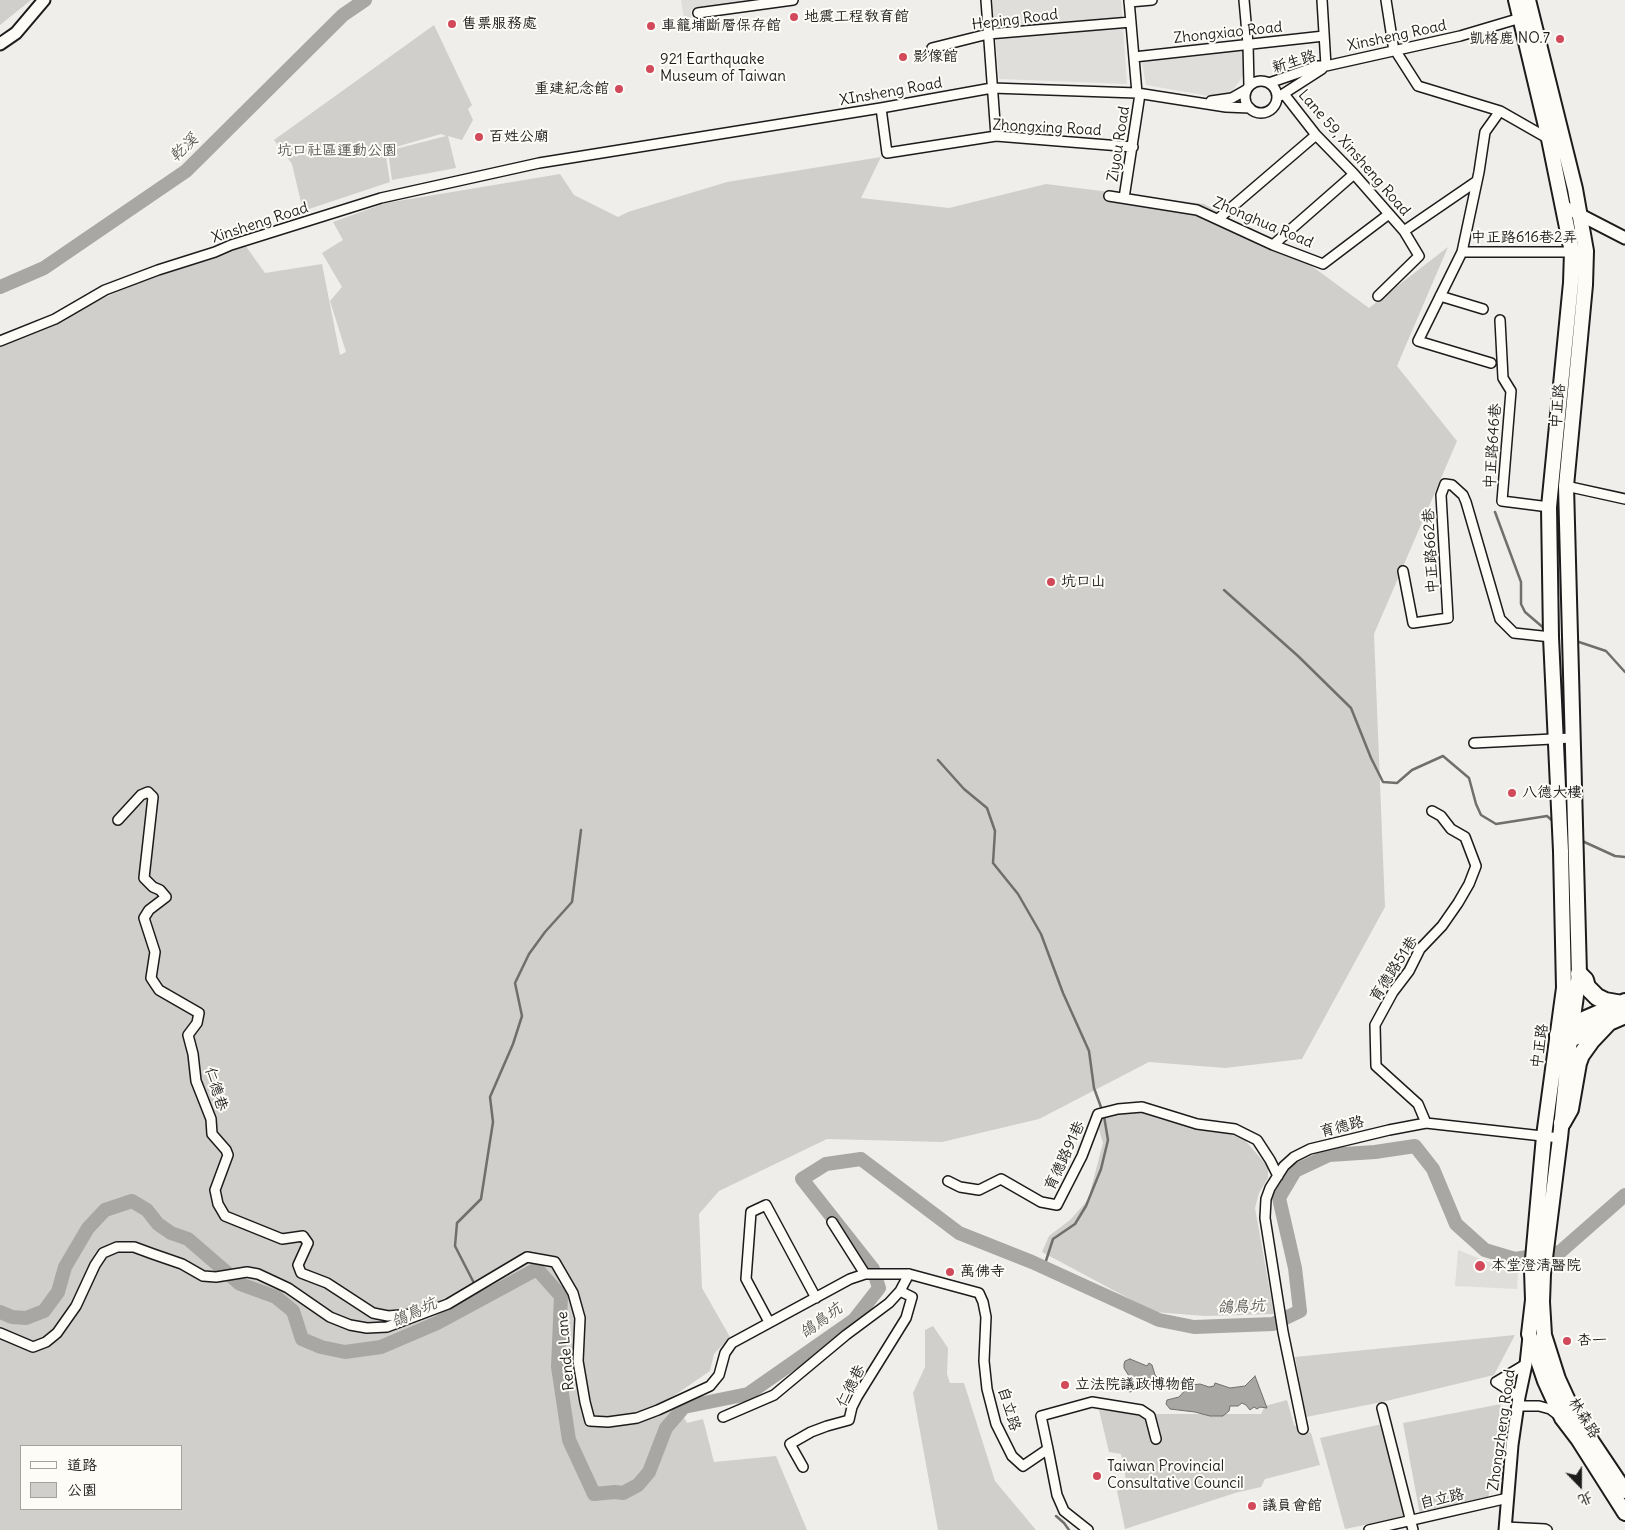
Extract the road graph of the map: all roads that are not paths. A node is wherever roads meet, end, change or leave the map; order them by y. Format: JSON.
{"nodes":[{"id":1,"x":44,"y":0,"type":"edge"},
{"id":2,"x":793,"y":0,"type":"edge"},
{"id":3,"x":986,"y":0,"type":"edge"},
{"id":4,"x":1152,"y":0,"type":"edge"},
{"id":5,"x":1244,"y":0,"type":"edge"},
{"id":6,"x":1322,"y":0,"type":"edge"},
{"id":7,"x":1386,"y":0,"type":"edge"},
{"id":8,"x":1516,"y":0,"type":"edge"},
{"id":9,"x":1528,"y":0,"type":"edge"},
{"id":10,"x":1129,"y":1,"type":"edge"},
{"id":11,"x":698,"y":13,"type":"dead end"},
{"id":12,"x":1525,"y":17,"type":"junction"},
{"id":13,"x":1131,"y":22,"type":"junction"},
{"id":14,"x":988,"y":34,"type":"junction"},
{"id":15,"x":1324,"y":36,"type":"junction"},
{"id":16,"x":0,"y":44,"type":"edge"},
{"id":17,"x":1248,"y":44,"type":"junction"},
{"id":18,"x":932,"y":48,"type":"dead end"},
{"id":19,"x":1394,"y":51,"type":"junction"},
{"id":20,"x":1134,"y":57,"type":"junction"},
{"id":21,"x":1326,"y":66,"type":"junction"},
{"id":22,"x":1269,"y":83,"type":"junction"},
{"id":23,"x":992,"y":88,"type":"junction"},
{"id":24,"x":1248,"y":88,"type":"junction"},
{"id":25,"x":1139,"y":94,"type":"junction"},
{"id":26,"x":1280,"y":96,"type":"junction"},
{"id":27,"x":1193,"y":102,"type":"junction"},
{"id":28,"x":881,"y":108,"type":"junction"},
{"id":29,"x":1250,"y":108,"type":"junction"},
{"id":30,"x":1500,"y":111,"type":"junction"},
{"id":31,"x":1316,"y":135,"type":"junction"},
{"id":32,"x":996,"y":136,"type":"junction"},
{"id":33,"x":1549,"y":139,"type":"junction"},
{"id":34,"x":1133,"y":147,"type":"junction"},
{"id":35,"x":1354,"y":174,"type":"junction"},
{"id":36,"x":1477,"y":181,"type":"junction"},
{"id":37,"x":1109,"y":196,"type":"dead end"},
{"id":38,"x":1124,"y":198,"type":"junction"},
{"id":39,"x":1563,"y":206,"type":"junction"},
{"id":40,"x":1389,"y":214,"type":"junction"},
{"id":41,"x":1580,"y":214,"type":"junction"},
{"id":42,"x":1218,"y":219,"type":"junction"},
{"id":43,"x":1404,"y":231,"type":"junction"},
{"id":44,"x":1625,"y":238,"type":"edge"},
{"id":45,"x":1273,"y":244,"type":"junction"},
{"id":46,"x":1462,"y":252,"type":"junction"},
{"id":47,"x":1579,"y":252,"type":"junction"},
{"id":48,"x":1378,"y":296,"type":"dead end"},
{"id":49,"x":1440,"y":296,"type":"junction"},
{"id":50,"x":1483,"y":309,"type":"dead end"},
{"id":51,"x":1500,"y":320,"type":"dead end"},
{"id":52,"x":0,"y":341,"type":"edge"},
{"id":53,"x":1491,"y":363,"type":"dead end"},
{"id":54,"x":1566,"y":486,"type":"junction"},
{"id":55,"x":1625,"y":499,"type":"edge"},
{"id":56,"x":1549,"y":507,"type":"junction"},
{"id":57,"x":1567,"y":530,"type":"junction"},
{"id":58,"x":1549,"y":532,"type":"junction"},
{"id":59,"x":1403,"y":571,"type":"dead end"},
{"id":60,"x":1551,"y":637,"type":"junction"},
{"id":61,"x":1572,"y":738,"type":"junction"},
{"id":62,"x":1555,"y":739,"type":"junction"},
{"id":63,"x":1474,"y":743,"type":"dead end"},
{"id":64,"x":1432,"y":811,"type":"dead end"},
{"id":65,"x":118,"y":820,"type":"dead end"},
{"id":66,"x":1579,"y":974,"type":"junction"},
{"id":67,"x":1624,"y":1007,"type":"edge"},
{"id":68,"x":1608,"y":1023,"type":"junction"},
{"id":69,"x":1566,"y":1033,"type":"junction"},
{"id":70,"x":1426,"y":1123,"type":"junction"},
{"id":71,"x":1561,"y":1130,"type":"junction"},
{"id":72,"x":1544,"y":1136,"type":"junction"},
{"id":73,"x":1278,"y":1176,"type":"junction"},
{"id":74,"x":948,"y":1181,"type":"dead end"},
{"id":75,"x":832,"y":1222,"type":"dead end"},
{"id":76,"x":1540,"y":1246,"type":"junction"},
{"id":77,"x":1538,"y":1269,"type":"junction"},
{"id":78,"x":905,"y":1274,"type":"junction"},
{"id":79,"x":868,"y":1275,"type":"junction"},
{"id":80,"x":900,"y":1291,"type":"junction"},
{"id":81,"x":816,"y":1298,"type":"junction"},
{"id":82,"x":428,"y":1311,"type":"junction"},
{"id":83,"x":769,"y":1322,"type":"junction"},
{"id":84,"x":0,"y":1333,"type":"edge"},
{"id":85,"x":1529,"y":1334,"type":"junction"},
{"id":86,"x":1544,"y":1335,"type":"junction"},
{"id":87,"x":1526,"y":1364,"type":"junction"},
{"id":88,"x":1519,"y":1401,"type":"junction"},
{"id":89,"x":1382,"y":1408,"type":"dead end"},
{"id":90,"x":724,"y":1417,"type":"dead end"},
{"id":91,"x":1562,"y":1418,"type":"junction"},
{"id":92,"x":1303,"y":1429,"type":"dead end"},
{"id":93,"x":1156,"y":1439,"type":"dead end"},
{"id":94,"x":1048,"y":1449,"type":"junction"},
{"id":95,"x":803,"y":1467,"type":"dead end"},
{"id":96,"x":1625,"y":1490,"type":"edge"},
{"id":97,"x":1508,"y":1498,"type":"junction"},
{"id":98,"x":1625,"y":1512,"type":"edge"},
{"id":99,"x":1411,"y":1520,"type":"junction"},
{"id":100,"x":1505,"y":1529,"type":"edge"},
{"id":101,"x":1088,"y":1530,"type":"edge"},
{"id":102,"x":1369,"y":1530,"type":"edge"},
{"id":103,"x":1413,"y":1530,"type":"edge"},
{"id":104,"x":1547,"y":1530,"type":"edge"}],
"edges":[{"from":1,"to":16,"type":"street"},
{"from":2,"to":11,"type":"street"},
{"from":3,"to":14,"type":"street"},
{"from":4,"to":10,"type":"street"},
{"from":5,"to":17,"type":"street"},
{"from":6,"to":15,"type":"street"},
{"from":7,"to":19,"type":"street"},
{"from":8,"to":12,"type":"main road","name":"中正路"},
{"from":9,"to":12,"type":"main road","name":"中正路"},
{"from":10,"to":13,"type":"street","name":"Ziyou Road"},
{"from":12,"to":19,"type":"street","name":"Xinsheng Road"},
{"from":12,"to":33,"type":"main road","name":"中正路"},
{"from":12,"to":41,"type":"main road","name":"中正路"},
{"from":13,"to":14,"type":"street","name":"Heping Road"},
{"from":13,"to":20,"type":"street","name":"Ziyou Road"},
{"from":14,"to":18,"type":"street","name":"Heping Road"},
{"from":14,"to":23,"type":"street"},
{"from":15,"to":17,"type":"street","name":"Zhongxiao Road"},
{"from":15,"to":21,"type":"street"},
{"from":17,"to":20,"type":"street","name":"Zhongxiao Road"},
{"from":17,"to":24,"type":"street"},
{"from":19,"to":21,"type":"street","name":"Xinsheng Road"},
{"from":19,"to":30,"type":"street"},
{"from":20,"to":25,"type":"street","name":"Ziyou Road"},
{"from":21,"to":22,"type":"street","name":"新生路"},
{"from":21,"to":26,"type":"street","name":"Xinsheng Road"},
{"from":22,"to":24,"type":"street","name":"XInsheng Road"},
{"from":22,"to":26,"type":"street"},
{"from":23,"to":25,"type":"street","name":"XInsheng Road"},
{"from":23,"to":28,"type":"street","name":"XInsheng Road"},
{"from":23,"to":32,"type":"street"},
{"from":24,"to":27,"type":"street","name":"XInsheng Road"},
{"from":24,"to":29,"type":"street"},
{"from":25,"to":27,"type":"street","name":"XInsheng Road"},
{"from":25,"to":34,"type":"street","name":"Ziyou Road"},
{"from":26,"to":29,"type":"street"},
{"from":26,"to":31,"type":"street","name":"Lane 59, Xinsheng Road"},
{"from":27,"to":29,"type":"street"},
{"from":28,"to":32,"type":"street","name":"Zhongxing Road"},
{"from":28,"to":52,"type":"street","name":"Xinsheng Road"},
{"from":30,"to":33,"type":"street"},
{"from":30,"to":36,"type":"street"},
{"from":31,"to":35,"type":"street","name":"Lane 59, Xinsheng Road"},
{"from":31,"to":42,"type":"street"},
{"from":32,"to":34,"type":"street","name":"Zhongxing Road"},
{"from":33,"to":39,"type":"main road","name":"中正路"},
{"from":34,"to":38,"type":"street","name":"Ziyou Road"},
{"from":35,"to":40,"type":"street","name":"Lane 59, Xinsheng Road"},
{"from":35,"to":45,"type":"street"},
{"from":36,"to":43,"type":"street"},
{"from":36,"to":46,"type":"street"},
{"from":37,"to":38,"type":"street","name":"Zhonghua Road"},
{"from":38,"to":42,"type":"street","name":"Zhonghua Road"},
{"from":39,"to":41,"type":"street"},
{"from":39,"to":47,"type":"main road","name":"中正路"},
{"from":40,"to":43,"type":"street","name":"Lane 59, Xinsheng Road"},
{"from":40,"to":45,"type":"street","name":"Zhonghua Road"},
{"from":41,"to":44,"type":"street"},
{"from":41,"to":47,"type":"main road","name":"中正路"},
{"from":42,"to":45,"type":"street","name":"Zhonghua Road"},
{"from":43,"to":48,"type":"street","name":"Lane 59, Xinsheng Road"},
{"from":46,"to":47,"type":"street","name":"中正路616巷2弄"},
{"from":46,"to":49,"type":"street"},
{"from":47,"to":54,"type":"main road","name":"中正路"},
{"from":47,"to":56,"type":"main road","name":"中正路"},
{"from":49,"to":50,"type":"street"},
{"from":49,"to":53,"type":"street"},
{"from":51,"to":56,"type":"street","name":"中正路646巷"},
{"from":54,"to":55,"type":"street"},
{"from":54,"to":57,"type":"main road","name":"中正路"},
{"from":56,"to":58,"type":"main road","name":"中正路"},
{"from":57,"to":58,"type":"main road"},
{"from":57,"to":61,"type":"main road","name":"中正路"},
{"from":58,"to":60,"type":"main road","name":"中正路"},
{"from":59,"to":60,"type":"street","name":"中正路662巷"},
{"from":60,"to":62,"type":"main road","name":"中正路"},
{"from":61,"to":62,"type":"street"},
{"from":61,"to":66,"type":"main road","name":"中正路"},
{"from":62,"to":63,"type":"street"},
{"from":62,"to":69,"type":"main road","name":"中正路"},
{"from":64,"to":70,"type":"street","name":"育德路51巷"},
{"from":65,"to":82,"type":"street","name":"仁德巷"},
{"from":66,"to":67,"type":"highway"},
{"from":66,"to":69,"type":"main road","name":"中正路"},
{"from":67,"to":68,"type":"highway"},
{"from":67,"to":69,"type":"highway"},
{"from":68,"to":69,"type":"highway"},
{"from":68,"to":71,"type":"highway"},
{"from":69,"to":71,"type":"main road","name":"中正路"},
{"from":69,"to":72,"type":"main road","name":"中正路"},
{"from":70,"to":72,"type":"street","name":"育德路"},
{"from":70,"to":73,"type":"street","name":"育德路"},
{"from":71,"to":72,"type":"street","name":"育德路"},
{"from":71,"to":76,"type":"main road","name":"中正路"},
{"from":72,"to":76,"type":"main road","name":"中正路"},
{"from":73,"to":74,"type":"street","name":"育德路91巷"},
{"from":73,"to":92,"type":"street","name":"育德路"},
{"from":75,"to":79,"type":"street"},
{"from":76,"to":77,"type":"main road"},
{"from":77,"to":85,"type":"main road"},
{"from":77,"to":86,"type":"main road"},
{"from":78,"to":79,"type":"street"},
{"from":78,"to":80,"type":"street"},
{"from":78,"to":94,"type":"street","name":"自立路"},
{"from":79,"to":81,"type":"street","name":"Rende Lane"},
{"from":80,"to":90,"type":"street"},
{"from":80,"to":95,"type":"street","name":"仁德巷"},
{"from":81,"to":83,"type":"street","name":"Rende Lane"},
{"from":81,"to":83,"type":"street"},
{"from":82,"to":83,"type":"street","name":"Rende Lane"},
{"from":82,"to":84,"type":"street","name":"Rende Lane"},
{"from":85,"to":86,"type":"street"},
{"from":85,"to":87,"type":"street","name":"Zhongzheng Road"},
{"from":85,"to":91,"type":"main road","name":"林森路"},
{"from":86,"to":96,"type":"main road","name":"林森路"},
{"from":87,"to":88,"type":"street","name":"Zhongzheng Road"},
{"from":87,"to":88,"type":"street"},
{"from":88,"to":91,"type":"street"},
{"from":88,"to":97,"type":"street","name":"Zhongzheng Road"},
{"from":89,"to":99,"type":"street"},
{"from":91,"to":98,"type":"main road","name":"林森路"},
{"from":93,"to":94,"type":"street","name":"自立路"},
{"from":94,"to":101,"type":"street"},
{"from":97,"to":99,"type":"street","name":"自立路"},
{"from":97,"to":100,"type":"street","name":"Zhongzheng Road"},
{"from":99,"to":102,"type":"street","name":"自立路"},
{"from":99,"to":103,"type":"street","name":"自立路"},
{"from":100,"to":104,"type":"street"}]}
